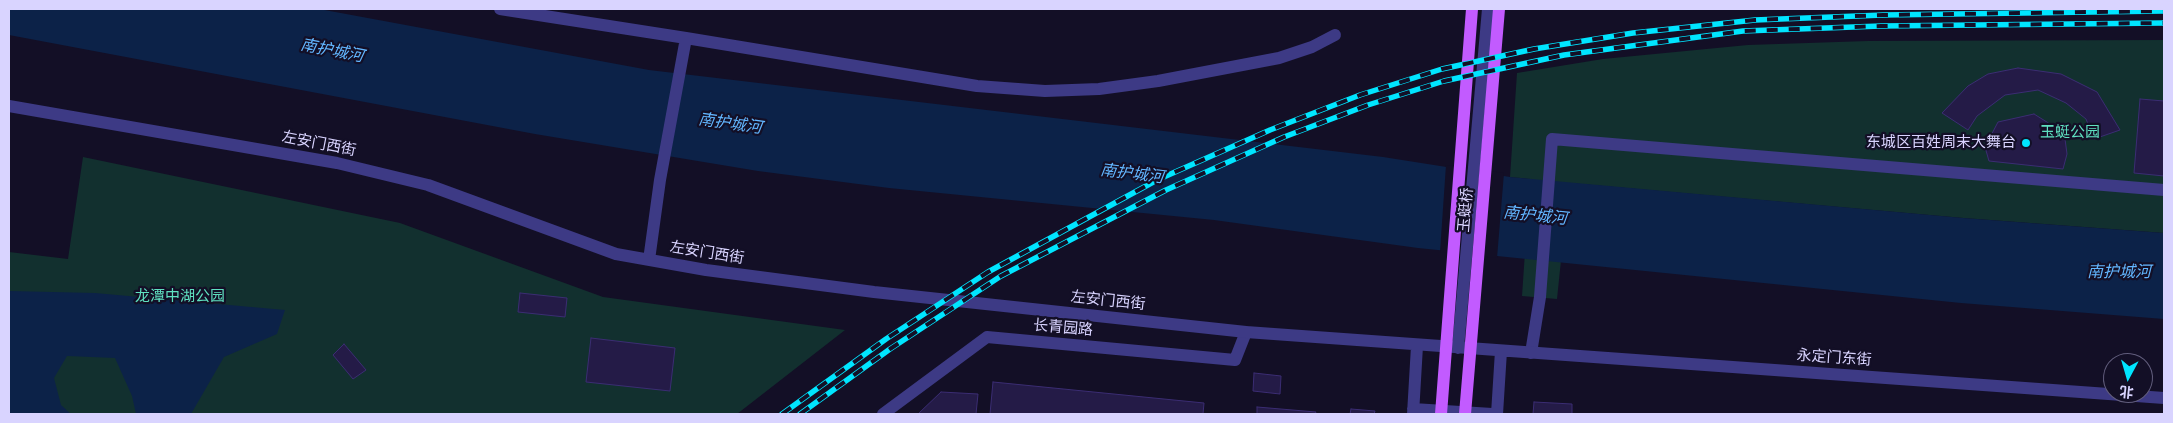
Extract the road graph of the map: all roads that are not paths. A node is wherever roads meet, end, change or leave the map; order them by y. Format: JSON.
{"nodes":[{"id":1,"x":500,"y":9,"type":"edge"},
{"id":2,"x":1472,"y":9,"type":"edge"},
{"id":3,"x":1488,"y":9,"type":"edge"},
{"id":4,"x":1499,"y":9,"type":"edge"},
{"id":5,"x":1336,"y":35,"type":"dead end"},
{"id":6,"x":686,"y":38,"type":"junction"},
{"id":7,"x":9,"y":106,"type":"edge"},
{"id":8,"x":2164,"y":190,"type":"edge"},
{"id":9,"x":650,"y":260,"type":"junction"},
{"id":10,"x":1246,"y":332,"type":"junction"},
{"id":11,"x":1417,"y":346,"type":"junction"},
{"id":12,"x":1458,"y":348,"type":"junction"},
{"id":13,"x":1501,"y":351,"type":"junction"},
{"id":14,"x":1531,"y":354,"type":"junction"},
{"id":15,"x":2164,"y":398,"type":"edge"},
{"id":16,"x":1413,"y":412,"type":"edge"},
{"id":17,"x":883,"y":414,"type":"edge"},
{"id":18,"x":1441,"y":414,"type":"edge"},
{"id":19,"x":1465,"y":414,"type":"edge"},
{"id":20,"x":1492,"y":414,"type":"edge"},
{"id":21,"x":1497,"y":414,"type":"edge"}],
"edges":[{"from":1,"to":6,"type":"street"},
{"from":2,"to":18,"type":"main road","name":"玉蜓桥"},
{"from":3,"to":12,"type":"street"},
{"from":4,"to":19,"type":"main road","name":"玉蜓桥"},
{"from":5,"to":6,"type":"street"},
{"from":6,"to":9,"type":"street"},
{"from":7,"to":9,"type":"street","name":"左安门西街"},
{"from":8,"to":14,"type":"street"},
{"from":9,"to":10,"type":"street","name":"左安门西街"},
{"from":10,"to":11,"type":"street","name":"左安门西街"},
{"from":10,"to":17,"type":"street","name":"长青园路"},
{"from":11,"to":12,"type":"street","name":"左安门西街"},
{"from":11,"to":16,"type":"street"},
{"from":12,"to":13,"type":"street","name":"永定门东街"},
{"from":13,"to":14,"type":"street","name":"永定门东街"},
{"from":13,"to":21,"type":"street"},
{"from":14,"to":15,"type":"street","name":"永定门东街"},
{"from":16,"to":20,"type":"street"}]}
